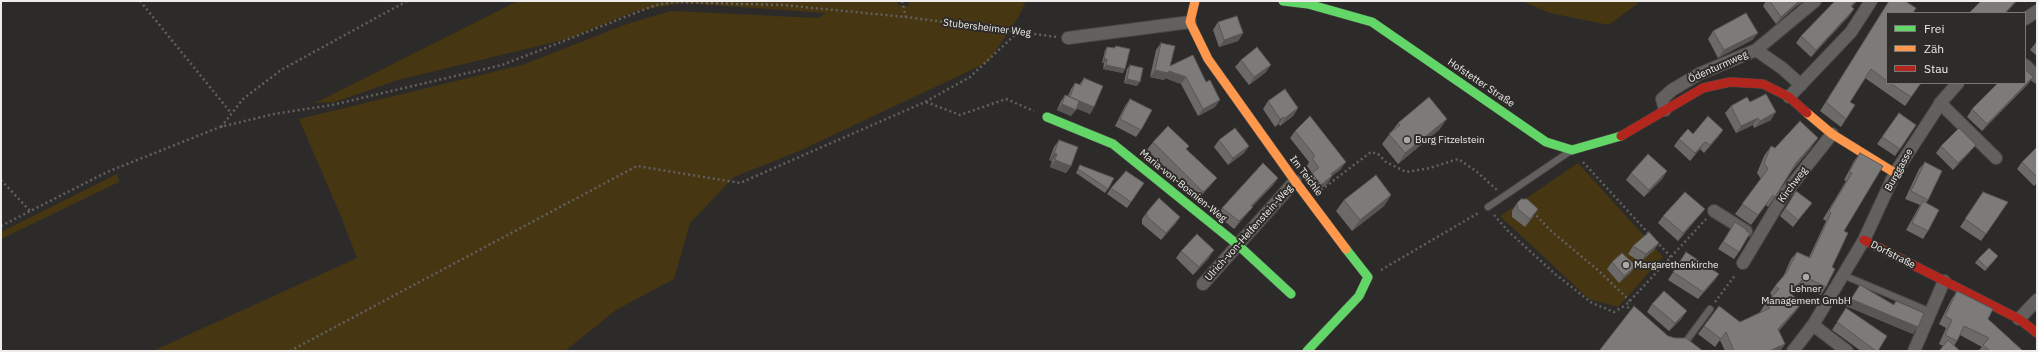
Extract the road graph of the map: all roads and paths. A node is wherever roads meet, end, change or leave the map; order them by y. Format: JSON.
{"nodes":[{"id":1,"x":140,"y":1,"type":"edge"},
{"id":2,"x":407,"y":1,"type":"edge"},
{"id":3,"x":902,"y":1,"type":"edge"},
{"id":4,"x":1195,"y":1,"type":"edge"},
{"id":5,"x":1283,"y":1,"type":"edge"},
{"id":6,"x":1815,"y":1,"type":"edge"},
{"id":7,"x":1871,"y":1,"type":"edge"},
{"id":8,"x":2037,"y":11,"type":"edge"},
{"id":9,"x":906,"y":17,"type":"junction"},
{"id":10,"x":2026,"y":18,"type":"edge"},
{"id":11,"x":1190,"y":22,"type":"junction"},
{"id":12,"x":1018,"y":32,"type":"junction"},
{"id":13,"x":1068,"y":38,"type":"joint"},
{"id":14,"x":1756,"y":50,"type":"junction"},
{"id":15,"x":2026,"y":66,"type":"edge"},
{"id":16,"x":2037,"y":77,"type":"edge"},
{"id":17,"x":1957,"y":84,"type":"edge"},
{"id":18,"x":1801,"y":85,"type":"junction"},
{"id":19,"x":1789,"y":97,"type":"junction"},
{"id":20,"x":926,"y":102,"type":"junction"},
{"id":21,"x":1940,"y":104,"type":"junction"},
{"id":22,"x":1665,"y":110,"type":"junction"},
{"id":23,"x":231,"y":113,"type":"junction"},
{"id":24,"x":1047,"y":117,"type":"joint"},
{"id":25,"x":220,"y":127,"type":"junction"},
{"id":26,"x":1832,"y":134,"type":"junction"},
{"id":27,"x":1575,"y":153,"type":"junction"},
{"id":28,"x":1996,"y":158,"type":"dead end"},
{"id":29,"x":1895,"y":173,"type":"junction"},
{"id":30,"x":1,"y":180,"type":"edge"},
{"id":31,"x":1295,"y":181,"type":"junction"},
{"id":32,"x":1512,"y":193,"type":"junction"},
{"id":33,"x":1504,"y":198,"type":"junction"},
{"id":34,"x":1309,"y":200,"type":"junction"},
{"id":35,"x":1488,"y":207,"type":"junction"},
{"id":36,"x":1714,"y":211,"type":"joint"},
{"id":37,"x":31,"y":212,"type":"junction"},
{"id":38,"x":1,"y":226,"type":"edge"},
{"id":39,"x":1758,"y":238,"type":"junction"},
{"id":40,"x":1864,"y":240,"type":"junction"},
{"id":41,"x":1238,"y":246,"type":"junction"},
{"id":42,"x":1671,"y":257,"type":"junction"},
{"id":43,"x":1743,"y":263,"type":"joint"},
{"id":44,"x":1843,"y":275,"type":"junction"},
{"id":45,"x":1368,"y":277,"type":"junction"},
{"id":46,"x":1944,"y":280,"type":"junction"},
{"id":47,"x":1203,"y":284,"type":"dead end"},
{"id":48,"x":1291,"y":294,"type":"dead end"},
{"id":49,"x":2037,"y":300,"type":"edge"},
{"id":50,"x":1630,"y":301,"type":"junction"},
{"id":51,"x":1626,"y":305,"type":"junction"},
{"id":52,"x":1710,"y":308,"type":"joint"},
{"id":53,"x":1632,"y":312,"type":"edge"},
{"id":54,"x":1931,"y":312,"type":"junction"},
{"id":55,"x":2019,"y":319,"type":"junction"},
{"id":56,"x":1813,"y":325,"type":"junction"},
{"id":57,"x":2037,"y":333,"type":"edge"},
{"id":58,"x":1683,"y":340,"type":"joint"},
{"id":59,"x":1695,"y":347,"type":"edge"},
{"id":60,"x":290,"y":351,"type":"edge"},
{"id":61,"x":1307,"y":351,"type":"edge"},
{"id":62,"x":1793,"y":351,"type":"edge"},
{"id":63,"x":1847,"y":351,"type":"edge"},
{"id":64,"x":1914,"y":351,"type":"edge"}],
"edges":[{"from":1,"to":23,"type":"path"},
{"from":2,"to":23,"type":"path"},
{"from":3,"to":9,"type":"path"},
{"from":4,"to":11,"type":"street"},
{"from":5,"to":27,"type":"street","name":"Hofstetter Straße"},
{"from":6,"to":14,"type":"street","name":"Ödenturmweg"},
{"from":7,"to":18,"type":"street"},
{"from":8,"to":10,"type":"street"},
{"from":9,"to":12,"type":"path","name":"Stubersheimer Weg"},
{"from":9,"to":25,"type":"path","name":"Stubersheimer Weg"},
{"from":11,"to":13,"type":"street"},
{"from":11,"to":31,"type":"street","name":"Im Teichle"},
{"from":12,"to":13,"type":"path","name":"Stubersheimer Weg"},
{"from":12,"to":20,"type":"path"},
{"from":14,"to":18,"type":"street","name":"Ödenturmweg"},
{"from":14,"to":22,"type":"street","name":"Ödenturmweg"},
{"from":15,"to":16,"type":"street"},
{"from":17,"to":21,"type":"street","name":"Burggasse"},
{"from":18,"to":19,"type":"street"},
{"from":19,"to":22,"type":"street","name":"Ödenturmweg"},
{"from":19,"to":26,"type":"street","name":"Ödenturmweg"},
{"from":20,"to":24,"type":"path"},
{"from":20,"to":60,"type":"path"},
{"from":21,"to":28,"type":"street"},
{"from":21,"to":29,"type":"street","name":"Burggasse"},
{"from":22,"to":27,"type":"street"},
{"from":23,"to":25,"type":"path"},
{"from":24,"to":41,"type":"street","name":"Maria-von-Bosnien-Weg"},
{"from":25,"to":37,"type":"path","name":"Stubersheimer Weg"},
{"from":26,"to":29,"type":"street","name":"Ödenturmweg"},
{"from":26,"to":39,"type":"street","name":"Kirchweg"},
{"from":27,"to":32,"type":"lane"},
{"from":27,"to":42,"type":"path"},
{"from":29,"to":40,"type":"street","name":"Burggasse"},
{"from":30,"to":37,"type":"path"},
{"from":31,"to":34,"type":"street","name":"Im Teichle"},
{"from":31,"to":41,"type":"street","name":"Ulrich-von-Helfenstein-Weg"},
{"from":32,"to":33,"type":"lane"},
{"from":32,"to":50,"type":"path"},
{"from":33,"to":34,"type":"path"},
{"from":33,"to":35,"type":"lane"},
{"from":34,"to":45,"type":"street","name":"Im Teichle"},
{"from":35,"to":45,"type":"path"},
{"from":35,"to":51,"type":"path"},
{"from":36,"to":39,"type":"street"},
{"from":36,"to":42,"type":"path"},
{"from":37,"to":38,"type":"path","name":"Stubersheimer Weg"},
{"from":39,"to":43,"type":"street","name":"Kirchweg"},
{"from":40,"to":44,"type":"street","name":"Dorfstraße"},
{"from":40,"to":46,"type":"street","name":"Dorfstraße"},
{"from":41,"to":47,"type":"street","name":"Ulrich-von-Helfenstein-Weg"},
{"from":41,"to":48,"type":"street","name":"Maria-von-Bosnien-Weg"},
{"from":42,"to":50,"type":"path"},
{"from":43,"to":52,"type":"path"},
{"from":44,"to":54,"type":"lane"},
{"from":44,"to":56,"type":"street","name":"Dorfstraße"},
{"from":45,"to":61,"type":"street"},
{"from":46,"to":54,"type":"street"},
{"from":46,"to":55,"type":"street","name":"Dorfstraße"},
{"from":49,"to":55,"type":"street"},
{"from":50,"to":51,"type":"path"},
{"from":51,"to":53,"type":"path"},
{"from":52,"to":58,"type":"lane"},
{"from":54,"to":64,"type":"street"},
{"from":55,"to":57,"type":"street","name":"Dorfstraße"},
{"from":56,"to":62,"type":"street","name":"Dorfstraße"},
{"from":56,"to":63,"type":"street"},
{"from":58,"to":59,"type":"street"}]}
